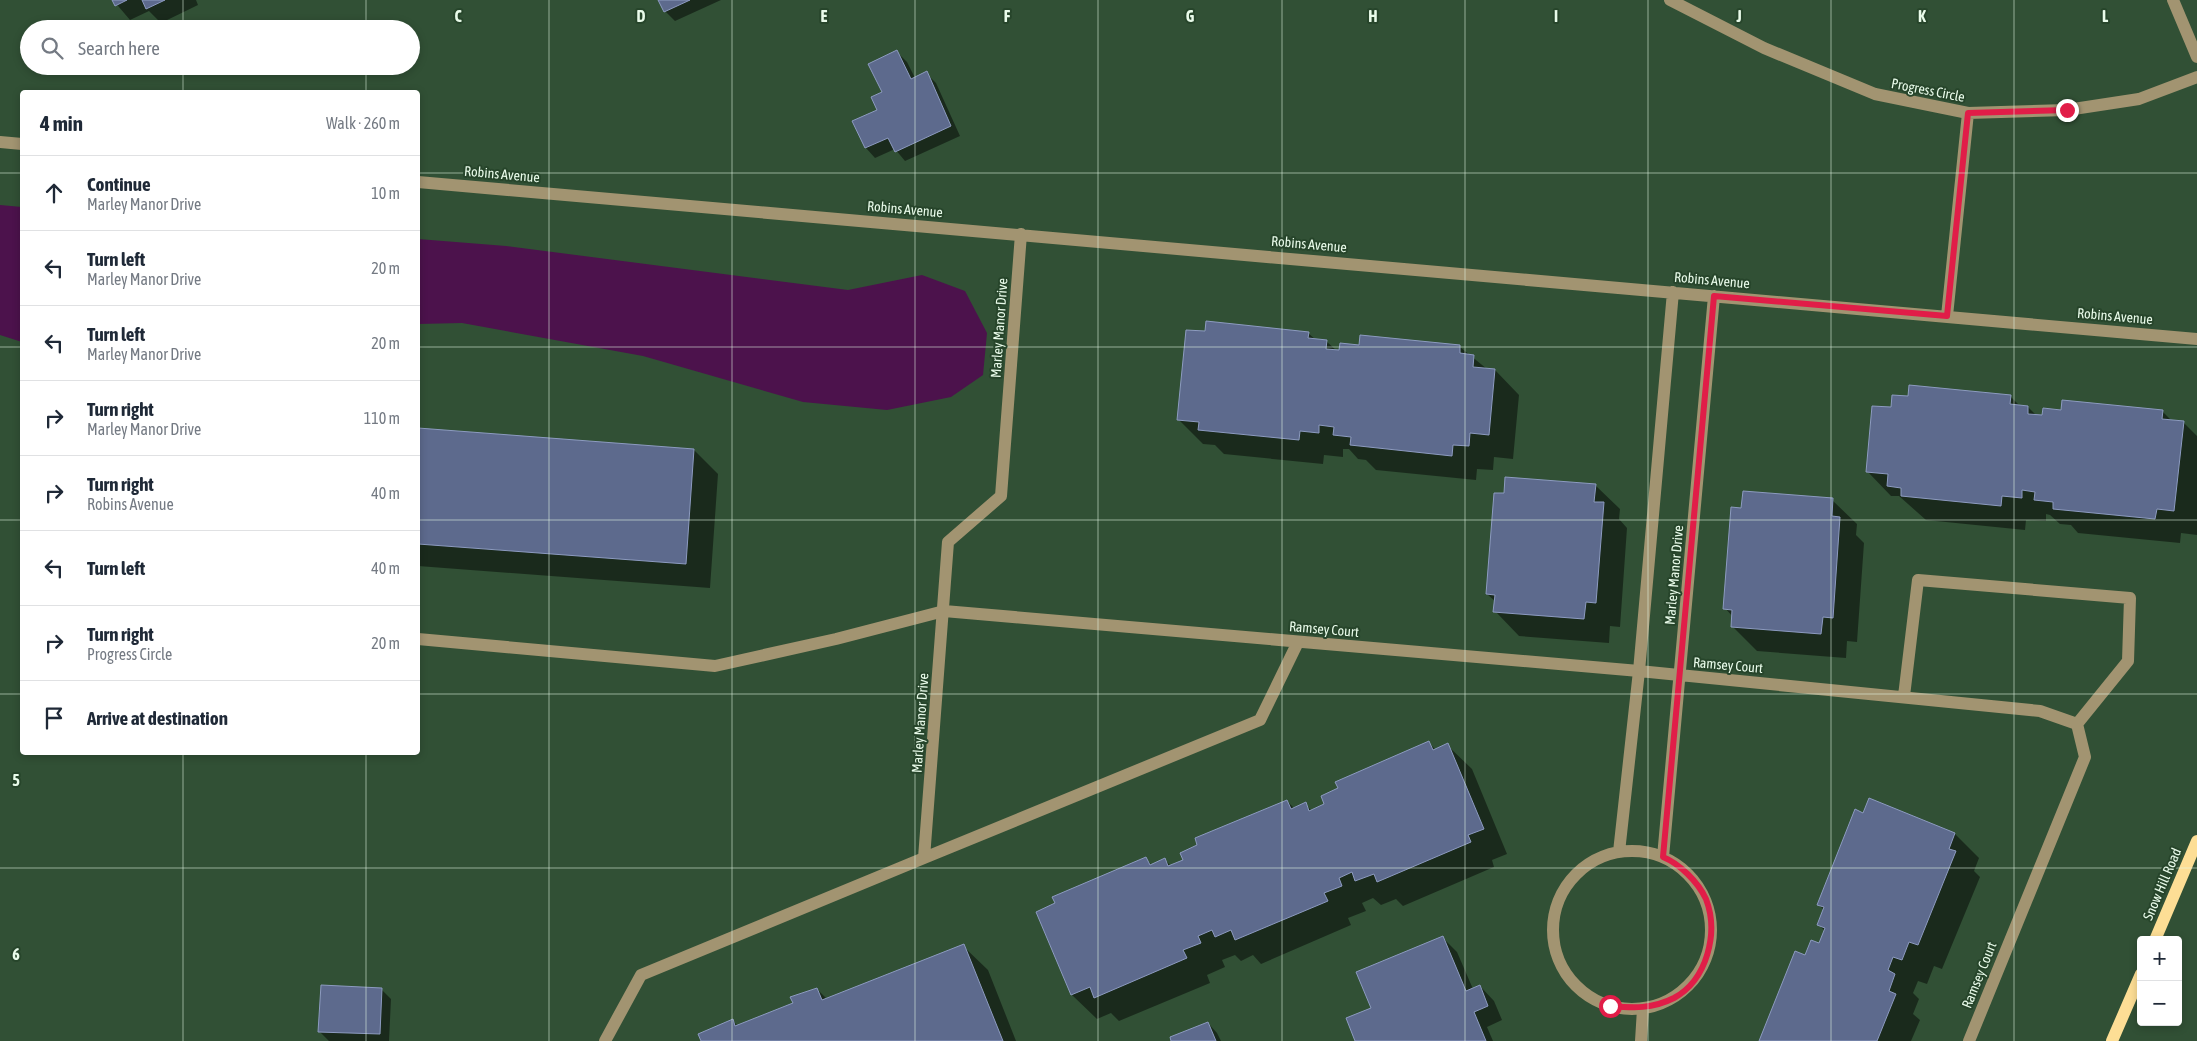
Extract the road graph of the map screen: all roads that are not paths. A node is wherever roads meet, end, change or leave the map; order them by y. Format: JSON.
{"nodes":[{"id":1,"x":1670,"y":0,"type":"edge"},
{"id":2,"x":2173,"y":0,"type":"edge"},
{"id":3,"x":2197,"y":57,"type":"edge"},
{"id":4,"x":2197,"y":77,"type":"edge"},
{"id":5,"x":1968,"y":113,"type":"junction"},
{"id":6,"x":0,"y":142,"type":"edge"},
{"id":7,"x":20,"y":144,"type":"edge"},
{"id":8,"x":420,"y":182,"type":"edge"},
{"id":9,"x":1021,"y":234,"type":"junction"},
{"id":10,"x":1673,"y":292,"type":"junction"},
{"id":11,"x":1714,"y":296,"type":"junction"},
{"id":12,"x":1947,"y":316,"type":"junction"},
{"id":13,"x":2197,"y":339,"type":"edge"},
{"id":14,"x":944,"y":611,"type":"junction"},
{"id":15,"x":420,"y":639,"type":"edge"},
{"id":16,"x":1298,"y":642,"type":"junction"},
{"id":17,"x":1638,"y":671,"type":"junction"},
{"id":18,"x":1679,"y":676,"type":"junction"},
{"id":19,"x":1904,"y":696,"type":"junction"},
{"id":20,"x":2077,"y":724,"type":"junction"},
{"id":21,"x":2197,"y":840,"type":"edge"},
{"id":22,"x":1619,"y":852,"type":"junction"},
{"id":23,"x":1663,"y":857,"type":"junction"},
{"id":24,"x":924,"y":858,"type":"junction"},
{"id":25,"x":2157,"y":936,"type":"edge"},
{"id":26,"x":2138,"y":981,"type":"edge"},
{"id":27,"x":1642,"y":1009,"type":"junction"},
{"id":28,"x":605,"y":1041,"type":"edge"},
{"id":29,"x":1641,"y":1041,"type":"edge"},
{"id":30,"x":1968,"y":1041,"type":"edge"},
{"id":31,"x":2112,"y":1041,"type":"edge"}],
"edges":[{"from":1,"to":5,"type":"street","name":"Progress Circle"},
{"from":2,"to":3,"type":"street"},
{"from":4,"to":5,"type":"street","name":"Progress Circle"},
{"from":5,"to":12,"type":"street"},
{"from":6,"to":7,"type":"street"},
{"from":8,"to":9,"type":"street","name":"Robins Avenue"},
{"from":9,"to":10,"type":"street","name":"Robins Avenue"},
{"from":9,"to":14,"type":"street","name":"Marley Manor Drive"},
{"from":10,"to":11,"type":"street","name":"Robins Avenue"},
{"from":10,"to":17,"type":"street","name":"Marley Manor Drive"},
{"from":11,"to":12,"type":"street","name":"Robins Avenue"},
{"from":11,"to":18,"type":"street","name":"Marley Manor Drive"},
{"from":12,"to":13,"type":"street","name":"Robins Avenue"},
{"from":14,"to":15,"type":"street","name":"Ramsey Court"},
{"from":14,"to":16,"type":"street","name":"Ramsey Court"},
{"from":14,"to":24,"type":"street","name":"Marley Manor Drive"},
{"from":16,"to":17,"type":"street","name":"Ramsey Court"},
{"from":16,"to":24,"type":"street"},
{"from":17,"to":18,"type":"street","name":"Ramsey Court"},
{"from":17,"to":22,"type":"street","name":"Marley Manor Drive"},
{"from":18,"to":19,"type":"street","name":"Ramsey Court"},
{"from":18,"to":23,"type":"street","name":"Marley Manor Drive"},
{"from":19,"to":20,"type":"street","name":"Ramsey Court"},
{"from":19,"to":20,"type":"street"},
{"from":20,"to":30,"type":"street","name":"Ramsey Court"},
{"from":21,"to":25,"type":"main road","name":"Snow Hill Road"},
{"from":22,"to":23,"type":"street"},
{"from":22,"to":27,"type":"street"},
{"from":23,"to":27,"type":"street"},
{"from":24,"to":28,"type":"street"},
{"from":26,"to":31,"type":"main road"},
{"from":27,"to":29,"type":"street"}]}
